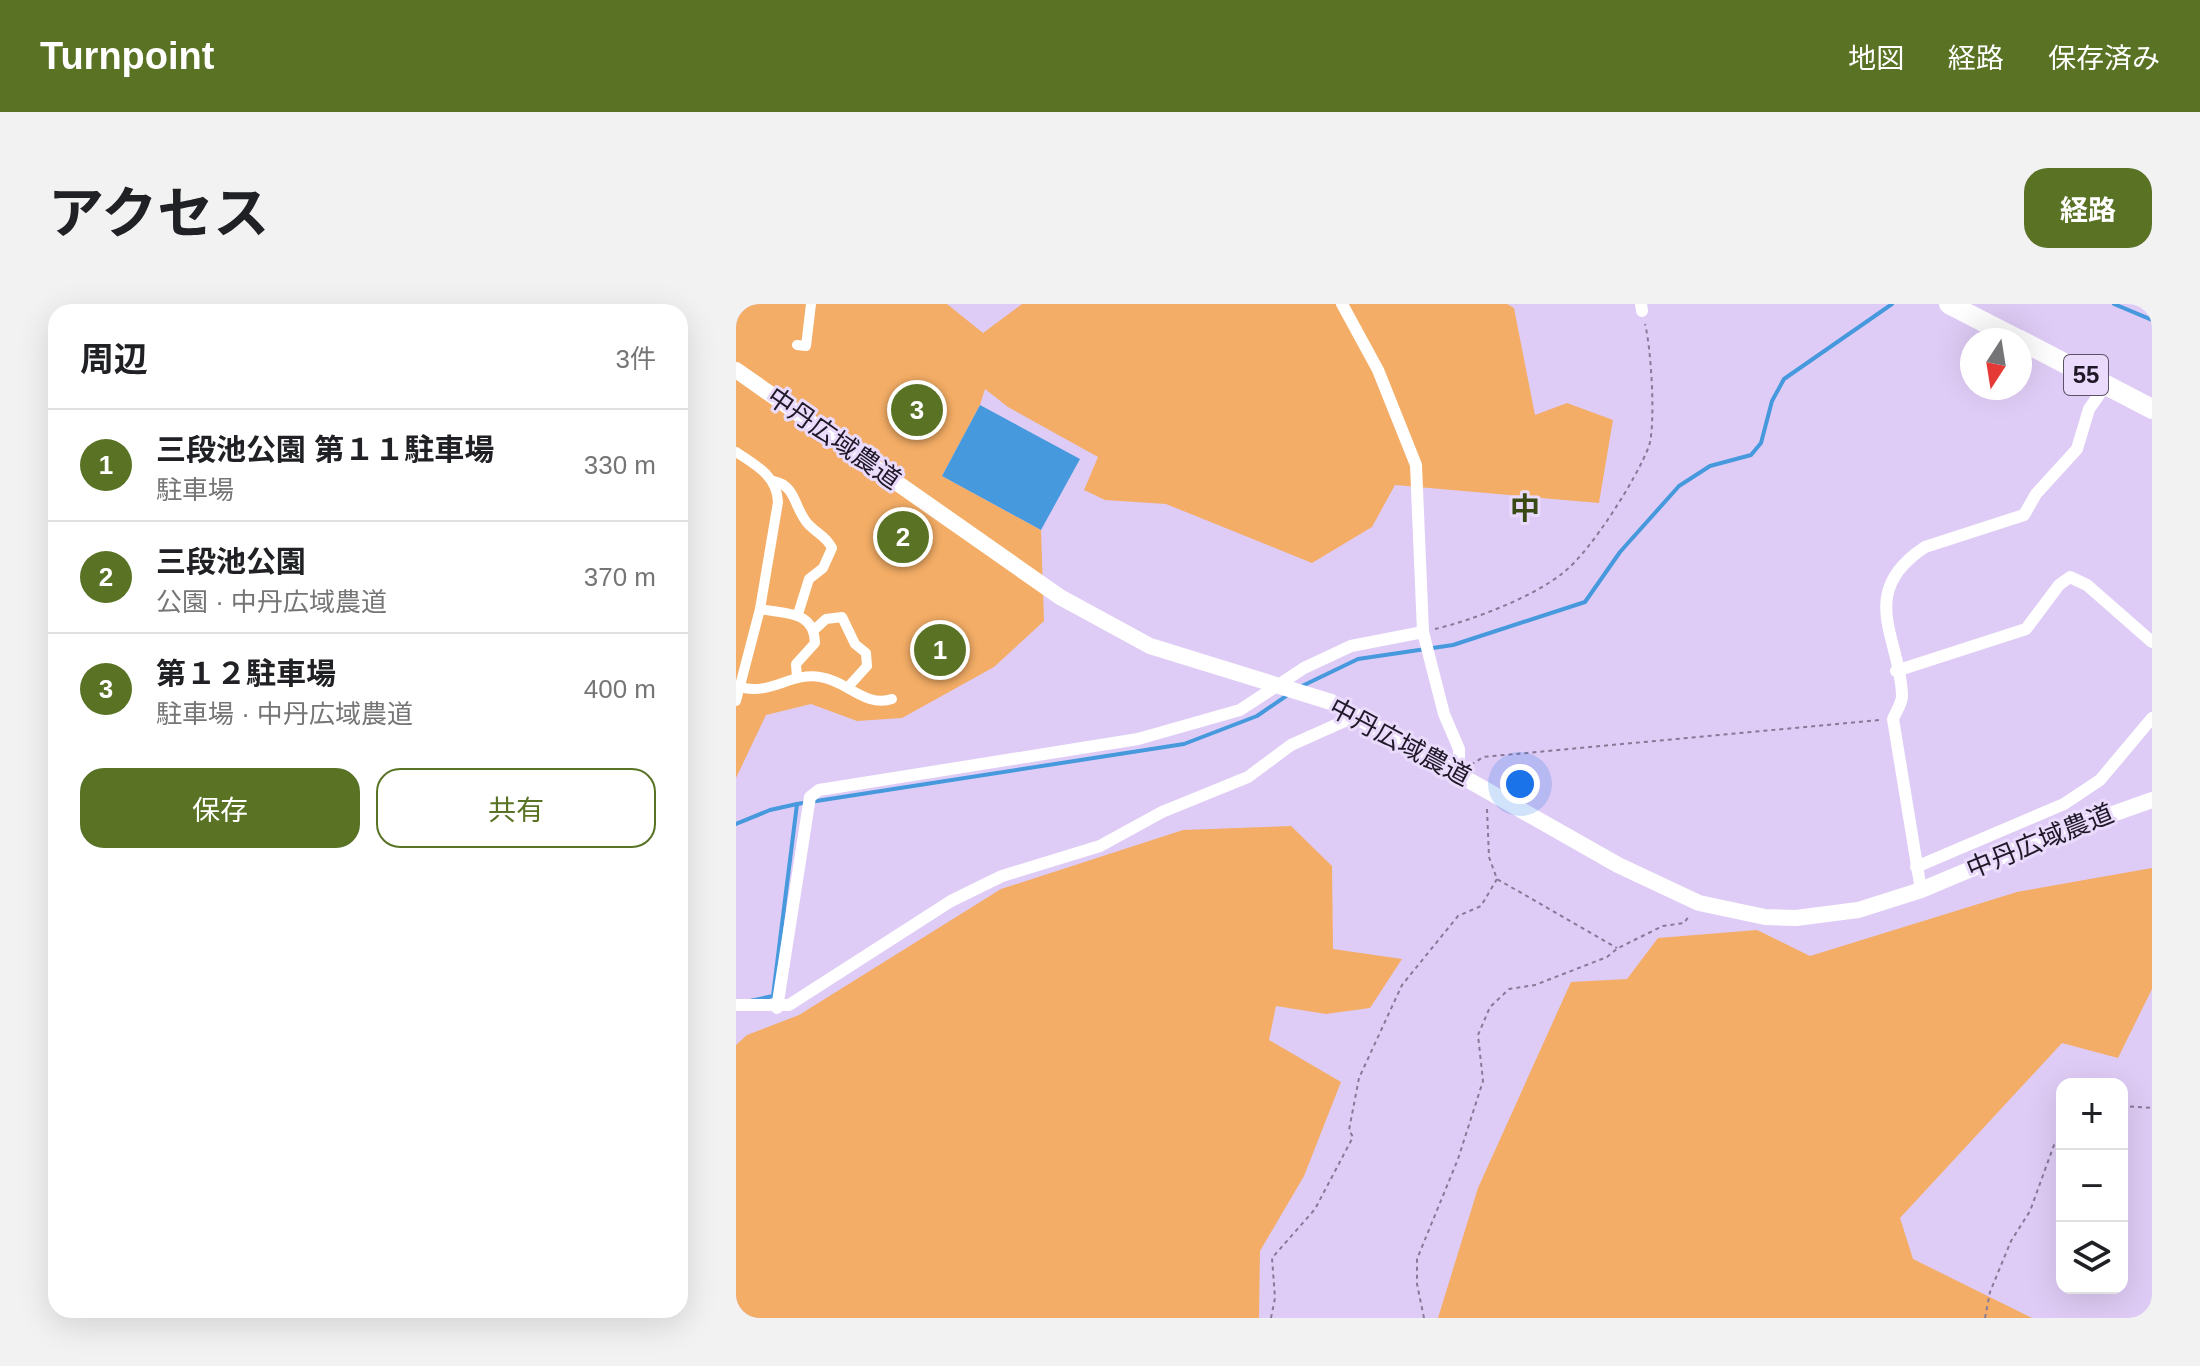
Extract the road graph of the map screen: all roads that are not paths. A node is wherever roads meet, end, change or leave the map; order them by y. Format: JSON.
{"nodes":[{"id":1,"x":811,"y":304,"type":"edge"},
{"id":2,"x":1342,"y":304,"type":"edge"},
{"id":3,"x":1949,"y":304,"type":"edge"},
{"id":4,"x":1996,"y":328,"type":"edge"},
{"id":5,"x":797,"y":345,"type":"dead end"},
{"id":6,"x":2032,"y":346,"type":"edge"},
{"id":7,"x":736,"y":370,"type":"edge"},
{"id":8,"x":2106,"y":385,"type":"junction"},
{"id":9,"x":2152,"y":409,"type":"edge"},
{"id":10,"x":736,"y":452,"type":"edge"},
{"id":11,"x":773,"y":481,"type":"junction"},
{"id":12,"x":760,"y":609,"type":"junction"},
{"id":13,"x":798,"y":614,"type":"junction"},
{"id":14,"x":808,"y":627,"type":"junction"},
{"id":15,"x":1423,"y":632,"type":"junction"},
{"id":16,"x":2152,"y":642,"type":"edge"},
{"id":17,"x":1896,"y":671,"type":"junction"},
{"id":18,"x":797,"y":678,"type":"junction"},
{"id":19,"x":740,"y":687,"type":"junction"},
{"id":20,"x":848,"y":687,"type":"junction"},
{"id":21,"x":892,"y":699,"type":"dead end"},
{"id":22,"x":736,"y":701,"type":"edge"},
{"id":23,"x":1358,"y":715,"type":"junction"},
{"id":24,"x":2152,"y":718,"type":"edge"},
{"id":25,"x":1459,"y":772,"type":"junction"},
{"id":26,"x":2152,"y":800,"type":"edge"},
{"id":27,"x":1916,"y":867,"type":"junction"},
{"id":28,"x":1921,"y":890,"type":"junction"},
{"id":29,"x":736,"y":1005,"type":"edge"},
{"id":30,"x":750,"y":1007,"type":"junction"},
{"id":31,"x":777,"y":1008,"type":"junction"},
{"id":32,"x":736,"y":1019,"type":"edge"}],
"edges":[{"from":1,"to":5,"type":"street"},
{"from":2,"to":15,"type":"street"},
{"from":3,"to":4,"type":"main road","number":"55"},
{"from":6,"to":8,"type":"main road","number":"55"},
{"from":7,"to":23,"type":"street","name":"中丹広域農道"},
{"from":8,"to":9,"type":"main road","number":"55"},
{"from":8,"to":17,"type":"street"},
{"from":10,"to":11,"type":"street"},
{"from":11,"to":12,"type":"street"},
{"from":11,"to":13,"type":"street"},
{"from":12,"to":13,"type":"street"},
{"from":12,"to":19,"type":"street"},
{"from":13,"to":14,"type":"street"},
{"from":14,"to":18,"type":"street"},
{"from":14,"to":20,"type":"street"},
{"from":15,"to":25,"type":"street"},
{"from":15,"to":31,"type":"street"},
{"from":16,"to":17,"type":"street"},
{"from":17,"to":27,"type":"street"},
{"from":18,"to":19,"type":"street"},
{"from":18,"to":20,"type":"street"},
{"from":19,"to":22,"type":"street"},
{"from":20,"to":21,"type":"street"},
{"from":23,"to":25,"type":"street","name":"中丹広域農道"},
{"from":23,"to":31,"type":"street"},
{"from":24,"to":27,"type":"street"},
{"from":25,"to":28,"type":"street","name":"中丹広域農道"},
{"from":26,"to":28,"type":"street","name":"中丹広域農道"},
{"from":27,"to":28,"type":"street"},
{"from":29,"to":30,"type":"street"},
{"from":30,"to":31,"type":"street"},
{"from":30,"to":32,"type":"street"}]}
